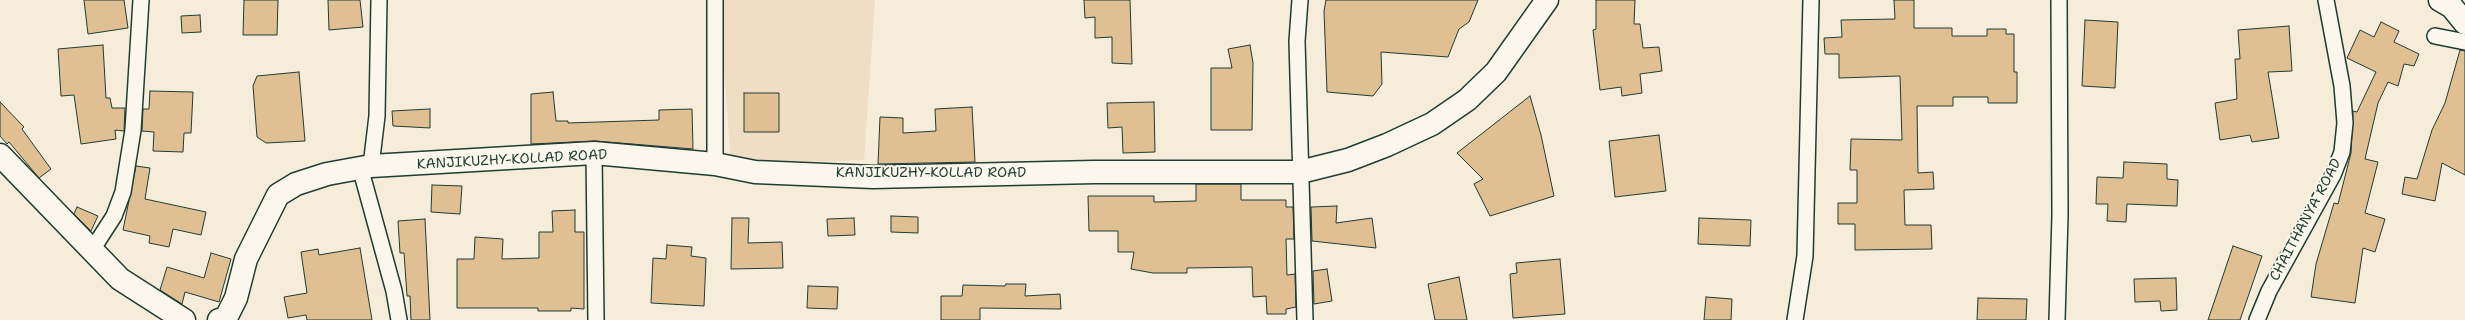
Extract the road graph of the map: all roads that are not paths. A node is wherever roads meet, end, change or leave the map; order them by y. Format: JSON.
{"nodes":[{"id":1,"x":141,"y":0,"type":"edge"},
{"id":2,"x":379,"y":0,"type":"edge"},
{"id":3,"x":715,"y":0,"type":"edge"},
{"id":4,"x":1300,"y":0,"type":"edge"},
{"id":5,"x":1547,"y":0,"type":"edge"},
{"id":6,"x":1810,"y":0,"type":"edge"},
{"id":7,"x":2059,"y":0,"type":"edge"},
{"id":8,"x":2326,"y":0,"type":"edge"},
{"id":9,"x":2440,"y":0,"type":"edge"},
{"id":10,"x":2465,"y":23,"type":"edge"},
{"id":11,"x":2435,"y":36,"type":"dead end"},
{"id":12,"x":2465,"y":42,"type":"edge"},
{"id":13,"x":594,"y":153,"type":"junction"},
{"id":14,"x":0,"y":155,"type":"edge"},
{"id":15,"x":716,"y":164,"type":"junction"},
{"id":16,"x":366,"y":167,"type":"junction"},
{"id":17,"x":1300,"y":172,"type":"junction"},
{"id":18,"x":92,"y":250,"type":"junction"},
{"id":19,"x":184,"y":320,"type":"edge"},
{"id":20,"x":219,"y":320,"type":"edge"},
{"id":21,"x":399,"y":320,"type":"edge"},
{"id":22,"x":596,"y":320,"type":"edge"},
{"id":23,"x":1305,"y":320,"type":"edge"},
{"id":24,"x":1796,"y":320,"type":"edge"},
{"id":25,"x":2057,"y":320,"type":"edge"},
{"id":26,"x":2257,"y":320,"type":"edge"}],
"edges":[{"from":1,"to":18,"type":"street"},
{"from":2,"to":16,"type":"street"},
{"from":3,"to":15,"type":"street"},
{"from":4,"to":17,"type":"street"},
{"from":5,"to":17,"type":"main road","name":"KANJIKUZHY-KOLLAD ROAD"},
{"from":6,"to":24,"type":"street"},
{"from":7,"to":25,"type":"street"},
{"from":8,"to":26,"type":"street","name":"CHAITHANYA ROAD"},
{"from":9,"to":10,"type":"main road"},
{"from":11,"to":12,"type":"street"},
{"from":13,"to":15,"type":"main road","name":"KANJIKUZHY-KOLLAD ROAD"},
{"from":13,"to":16,"type":"main road","name":"KANJIKUZHY-KOLLAD ROAD"},
{"from":13,"to":22,"type":"street"},
{"from":14,"to":18,"type":"main road"},
{"from":15,"to":17,"type":"main road","name":"KANJIKUZHY-KOLLAD ROAD"},
{"from":16,"to":20,"type":"main road","name":"KANJIKUZHY-KOLLAD ROAD"},
{"from":16,"to":21,"type":"street"},
{"from":17,"to":23,"type":"street"},
{"from":18,"to":19,"type":"main road"}]}
